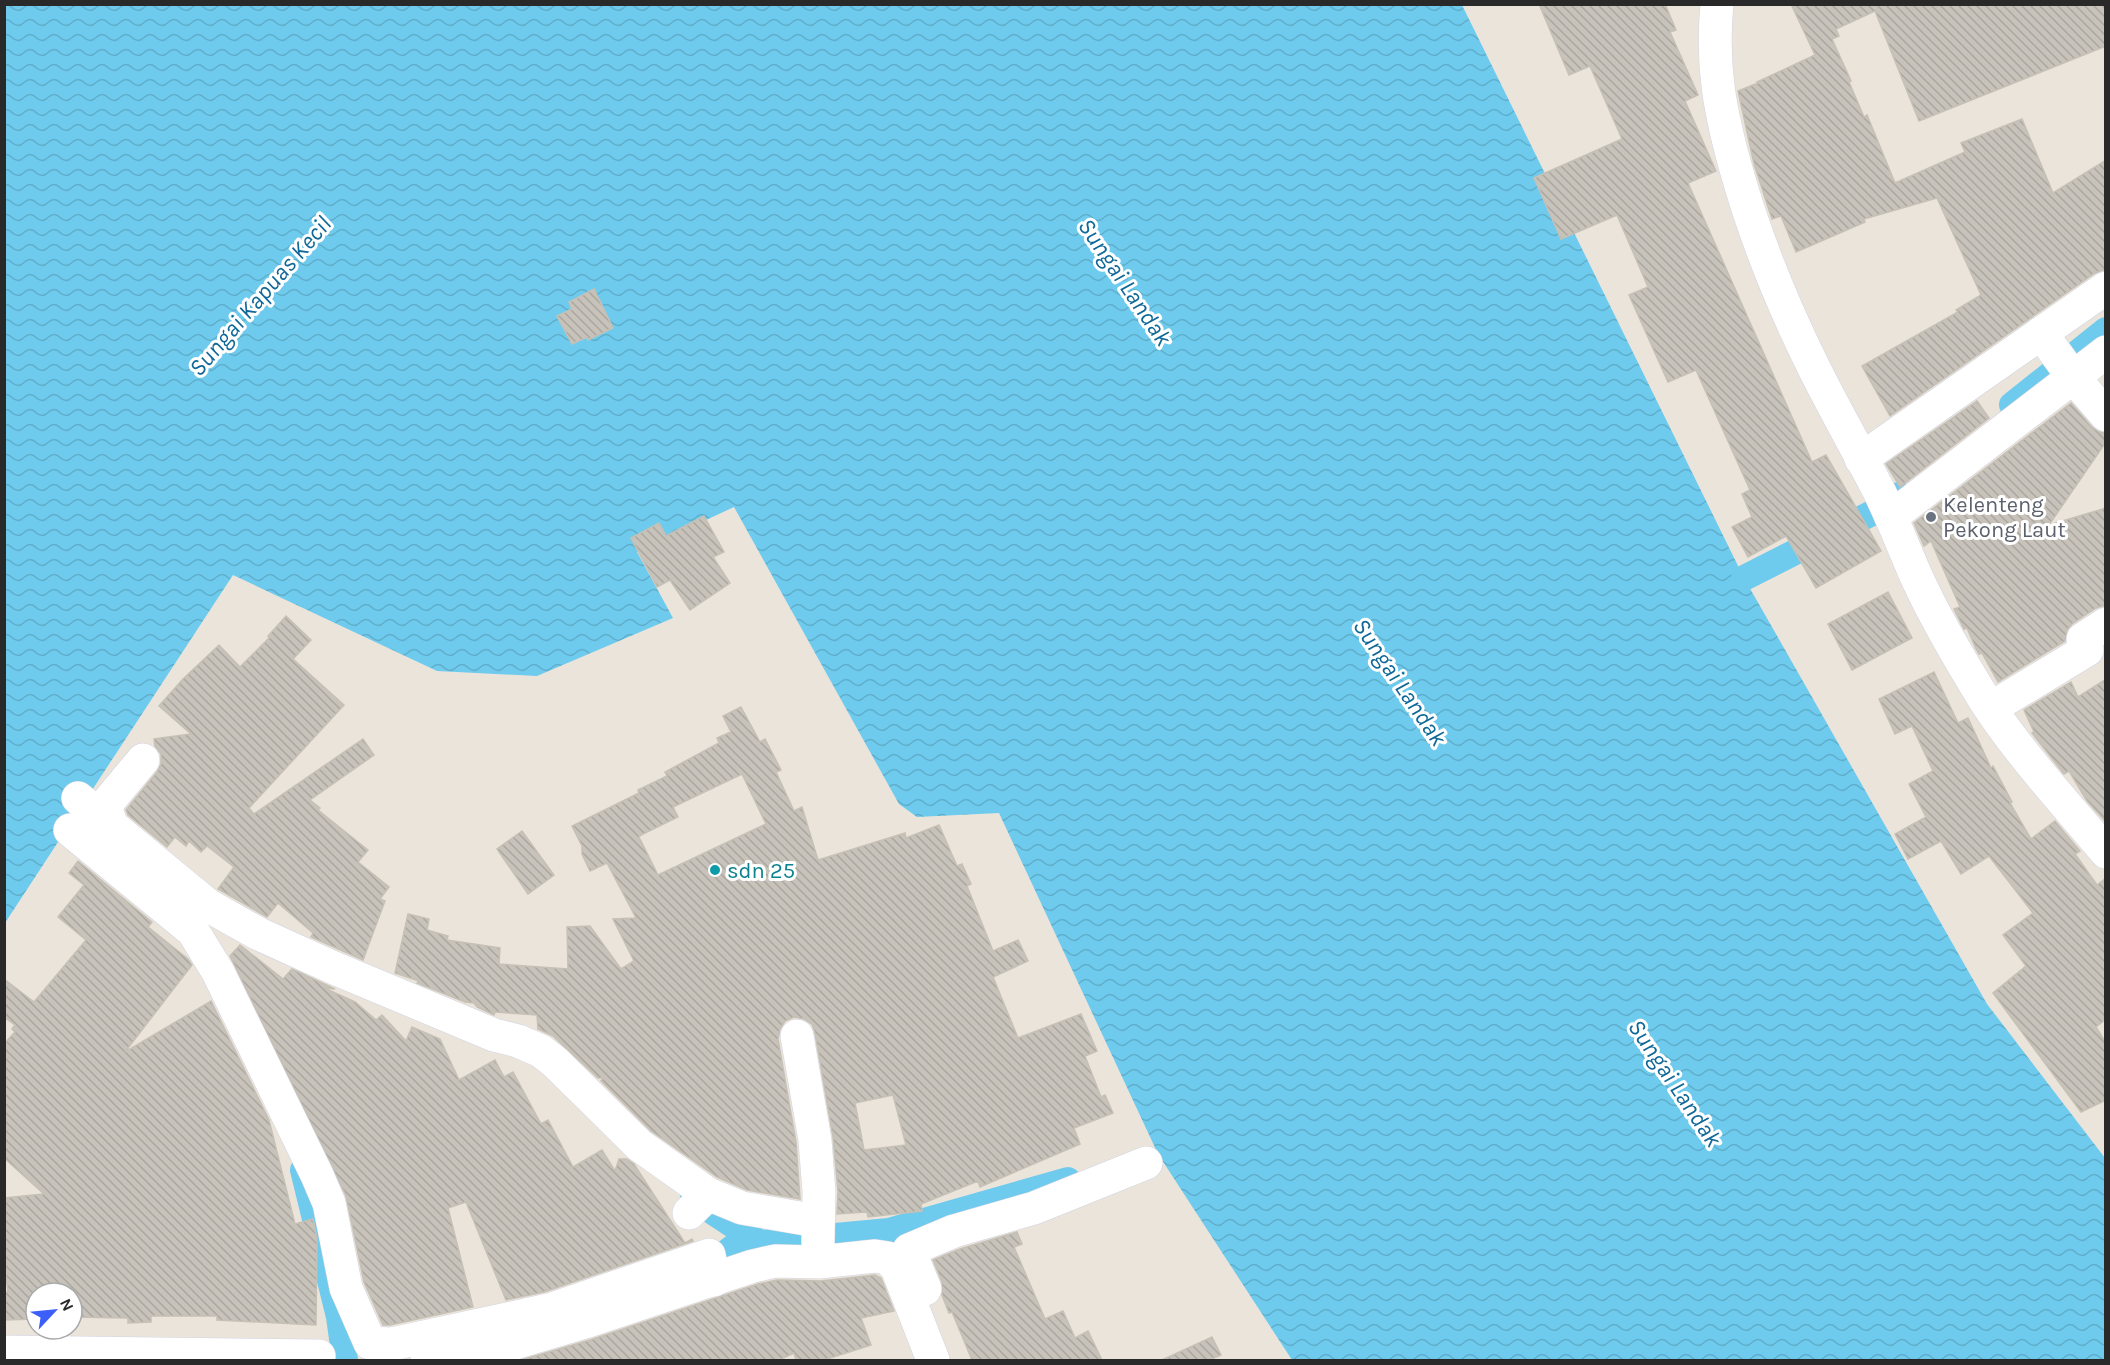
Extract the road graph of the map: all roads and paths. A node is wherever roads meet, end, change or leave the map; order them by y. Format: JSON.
{"nodes":[{"id":1,"x":1717,"y":4,"type":"edge"},
{"id":2,"x":2106,"y":288,"type":"edge"},
{"id":3,"x":2041,"y":333,"type":"junction"},
{"id":4,"x":2106,"y":352,"type":"edge"},
{"id":5,"x":2073,"y":377,"type":"junction"},
{"id":6,"x":2106,"y":415,"type":"edge"},
{"id":7,"x":1861,"y":459,"type":"junction"},
{"id":8,"x":1885,"y":504,"type":"junction"},
{"id":9,"x":2106,"y":624,"type":"edge"},
{"id":10,"x":1991,"y":708,"type":"junction"},
{"id":11,"x":143,"y":760,"type":"dead end"},
{"id":12,"x":78,"y":798,"type":"dead end"},
{"id":13,"x":112,"y":826,"type":"junction"},
{"id":14,"x":70,"y":830,"type":"dead end"},
{"id":15,"x":2106,"y":852,"type":"edge"},
{"id":16,"x":797,"y":1036,"type":"dead end"},
{"id":17,"x":1146,"y":1163,"type":"dead end"},
{"id":18,"x":817,"y":1221,"type":"junction"},
{"id":19,"x":899,"y":1254,"type":"junction"},
{"id":20,"x":819,"y":1262,"type":"junction"},
{"id":21,"x":552,"y":1320,"type":"junction"},
{"id":22,"x":321,"y":1349,"type":"edge"},
{"id":23,"x":4,"y":1352,"type":"edge"},
{"id":24,"x":392,"y":1352,"type":"edge"},
{"id":25,"x":427,"y":1360,"type":"edge"},
{"id":26,"x":933,"y":1360,"type":"edge"},
{"id":27,"x":953,"y":1360,"type":"edge"}],
"edges":[{"from":1,"to":7,"type":"street"},
{"from":2,"to":3,"type":"street"},
{"from":3,"to":5,"type":"street"},
{"from":3,"to":7,"type":"street"},
{"from":4,"to":5,"type":"street"},
{"from":5,"to":6,"type":"street"},
{"from":5,"to":8,"type":"street"},
{"from":7,"to":8,"type":"street"},
{"from":8,"to":10,"type":"street"},
{"from":9,"to":10,"type":"street"},
{"from":10,"to":15,"type":"street"},
{"from":11,"to":13,"type":"street"},
{"from":12,"to":13,"type":"street"},
{"from":13,"to":18,"type":"street"},
{"from":14,"to":24,"type":"street"},
{"from":16,"to":18,"type":"street"},
{"from":17,"to":19,"type":"street"},
{"from":18,"to":20,"type":"street"},
{"from":19,"to":20,"type":"street"},
{"from":19,"to":26,"type":"street"},
{"from":19,"to":27,"type":"street"},
{"from":20,"to":21,"type":"street"},
{"from":21,"to":24,"type":"street"},
{"from":21,"to":25,"type":"street"},
{"from":22,"to":23,"type":"street"}]}
